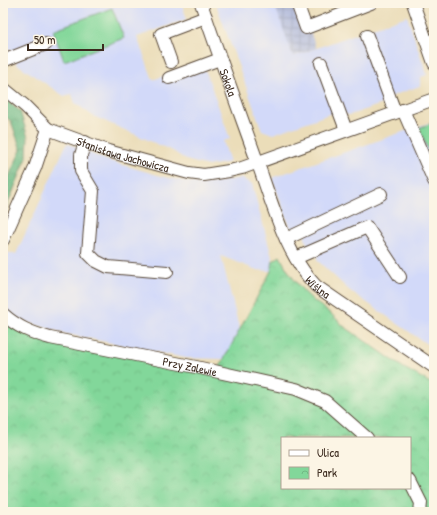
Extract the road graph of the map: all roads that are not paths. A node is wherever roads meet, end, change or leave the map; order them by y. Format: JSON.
{"nodes":[{"id":1,"x":201,"y":3,"type":"edge"},
{"id":2,"x":297,"y":3,"type":"edge"},
{"id":3,"x":371,"y":3,"type":"edge"},
{"id":4,"x":412,"y":3,"type":"edge"},
{"id":5,"x":206,"y":17,"type":"junction"},
{"id":6,"x":367,"y":36,"type":"dead end"},
{"id":7,"x":46,"y":44,"type":"dead end"},
{"id":8,"x":220,"y":59,"type":"junction"},
{"id":9,"x":3,"y":61,"type":"edge"},
{"id":10,"x":171,"y":62,"type":"dead end"},
{"id":11,"x":321,"y":63,"type":"dead end"},
{"id":12,"x":434,"y":63,"type":"edge"},
{"id":13,"x":169,"y":78,"type":"dead end"},
{"id":14,"x":3,"y":88,"type":"edge"},
{"id":15,"x":434,"y":99,"type":"edge"},
{"id":16,"x":399,"y":111,"type":"junction"},
{"id":17,"x":48,"y":129,"type":"junction"},
{"id":18,"x":346,"y":130,"type":"junction"},
{"id":19,"x":85,"y":142,"type":"junction"},
{"id":20,"x":257,"y":161,"type":"junction"},
{"id":21,"x":434,"y":181,"type":"edge"},
{"id":22,"x":381,"y":194,"type":"dead end"},
{"id":23,"x":286,"y":239,"type":"junction"},
{"id":24,"x":3,"y":240,"type":"edge"},
{"id":25,"x":296,"y":258,"type":"junction"},
{"id":26,"x":167,"y":272,"type":"dead end"},
{"id":27,"x":400,"y":277,"type":"dead end"},
{"id":28,"x":3,"y":314,"type":"edge"},
{"id":29,"x":434,"y":367,"type":"edge"},
{"id":30,"x":366,"y":437,"type":"edge"},
{"id":31,"x":411,"y":484,"type":"edge"},
{"id":32,"x":420,"y":512,"type":"edge"}],
"edges":[{"from":1,"to":5,"type":"street","name":"Sokola"},
{"from":2,"to":3,"type":"street"},
{"from":4,"to":12,"type":"street"},
{"from":5,"to":8,"type":"street","name":"Sokola"},
{"from":5,"to":10,"type":"street"},
{"from":6,"to":16,"type":"street"},
{"from":7,"to":9,"type":"street"},
{"from":8,"to":13,"type":"street"},
{"from":8,"to":20,"type":"street","name":"Sokola"},
{"from":11,"to":18,"type":"street"},
{"from":14,"to":17,"type":"street","name":"Stanisława Jachowicza"},
{"from":15,"to":16,"type":"street","name":"Stanisława Jachowicza"},
{"from":16,"to":18,"type":"street","name":"Stanisława Jachowicza"},
{"from":16,"to":21,"type":"street"},
{"from":17,"to":19,"type":"street","name":"Stanisława Jachowicza"},
{"from":17,"to":24,"type":"street"},
{"from":18,"to":20,"type":"street","name":"Stanisława Jachowicza"},
{"from":19,"to":20,"type":"street","name":"Stanisława Jachowicza"},
{"from":19,"to":26,"type":"street"},
{"from":20,"to":23,"type":"street","name":"Wiślna"},
{"from":22,"to":23,"type":"street"},
{"from":23,"to":25,"type":"street","name":"Wiślna"},
{"from":25,"to":27,"type":"street"},
{"from":25,"to":29,"type":"street","name":"Wiślna"},
{"from":28,"to":30,"type":"street","name":"Przy Zalewie"},
{"from":31,"to":32,"type":"street"}]}
